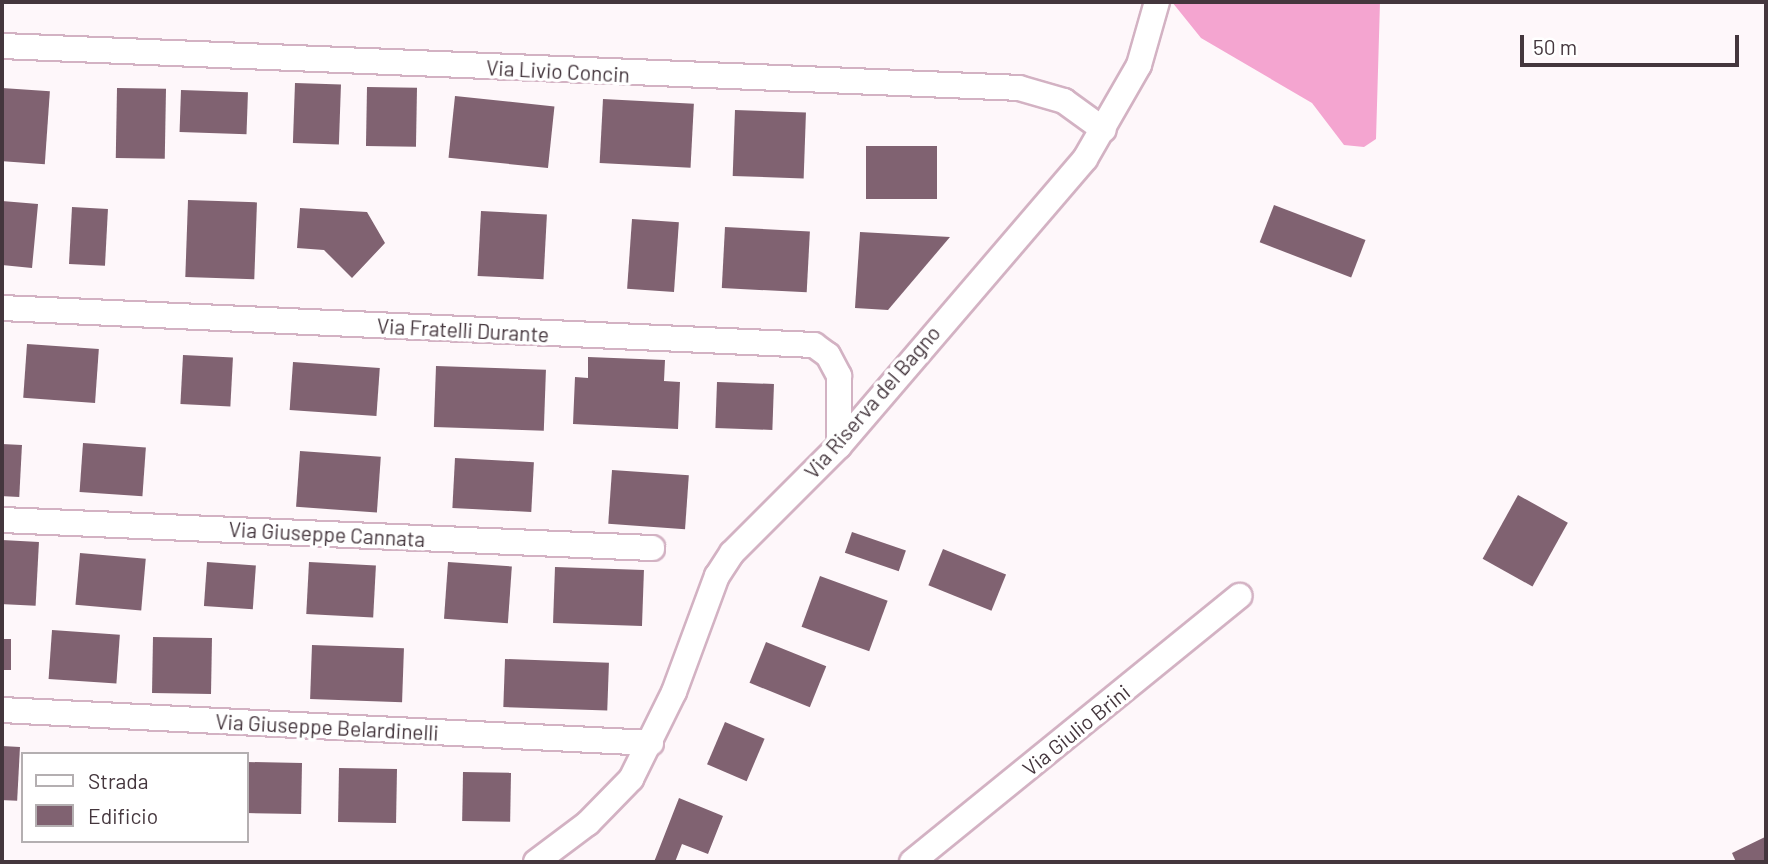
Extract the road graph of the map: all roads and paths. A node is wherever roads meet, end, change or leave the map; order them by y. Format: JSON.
{"nodes":[{"id":1,"x":1157,"y":2,"type":"edge"},
{"id":2,"x":2,"y":46,"type":"edge"},
{"id":3,"x":1104,"y":130,"type":"junction"},
{"id":4,"x":2,"y":308,"type":"edge"},
{"id":5,"x":839,"y":446,"type":"junction"},
{"id":6,"x":2,"y":520,"type":"edge"},
{"id":7,"x":652,"y":548,"type":"dead end"},
{"id":8,"x":1239,"y":596,"type":"dead end"},
{"id":9,"x":2,"y":710,"type":"edge"},
{"id":10,"x":651,"y":743,"type":"junction"},
{"id":11,"x":536,"y":862,"type":"edge"},
{"id":12,"x":912,"y":862,"type":"edge"}],
"edges":[{"from":1,"to":3,"type":"street","name":"Via Riserva del Bagno"},
{"from":2,"to":3,"type":"street","name":"Via Livio Concin"},
{"from":3,"to":5,"type":"street","name":"Via Riserva del Bagno"},
{"from":4,"to":5,"type":"street","name":"Via Fratelli Durante"},
{"from":5,"to":10,"type":"street","name":"Via Riserva del Bagno"},
{"from":6,"to":7,"type":"street","name":"Via Giuseppe Cannata"},
{"from":8,"to":12,"type":"street","name":"Via Giulio Brini"},
{"from":9,"to":10,"type":"street","name":"Via Giuseppe Belardinelli"},
{"from":10,"to":11,"type":"street","name":"Via Riserva del Bagno"}]}
